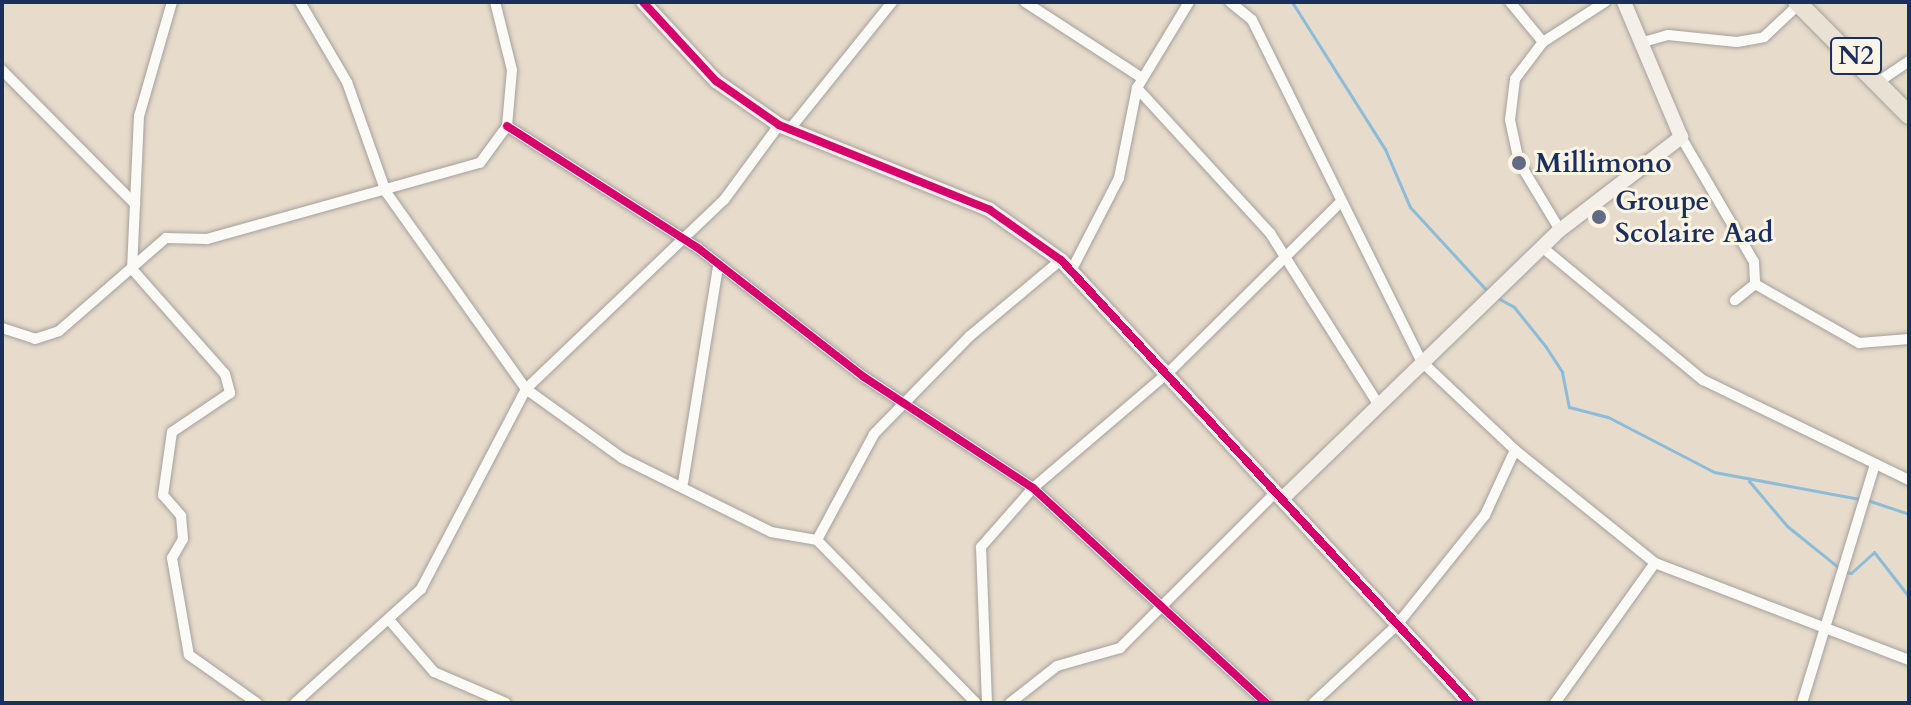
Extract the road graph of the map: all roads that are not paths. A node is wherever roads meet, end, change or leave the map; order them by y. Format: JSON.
{"nodes":[{"id":1,"x":172,"y":2,"type":"edge"},
{"id":2,"x":300,"y":2,"type":"edge"},
{"id":3,"x":495,"y":2,"type":"edge"},
{"id":4,"x":643,"y":2,"type":"edge"},
{"id":5,"x":892,"y":2,"type":"edge"},
{"id":6,"x":1025,"y":2,"type":"edge"},
{"id":7,"x":1189,"y":2,"type":"edge"},
{"id":8,"x":1230,"y":2,"type":"edge"},
{"id":9,"x":1510,"y":2,"type":"edge"},
{"id":10,"x":1605,"y":2,"type":"edge"},
{"id":11,"x":1624,"y":2,"type":"edge"},
{"id":12,"x":1798,"y":3,"type":"edge"},
{"id":13,"x":1543,"y":42,"type":"junction"},
{"id":14,"x":1640,"y":43,"type":"junction"},
{"id":15,"x":1909,"y":61,"type":"edge"},
{"id":16,"x":2,"y":70,"type":"edge"},
{"id":17,"x":1881,"y":80,"type":"junction"},
{"id":18,"x":1140,"y":83,"type":"junction"},
{"id":19,"x":1909,"y":115,"type":"edge"},
{"id":20,"x":507,"y":126,"type":"junction"},
{"id":21,"x":784,"y":127,"type":"junction"},
{"id":22,"x":1681,"y":137,"type":"junction"},
{"id":23,"x":386,"y":192,"type":"junction"},
{"id":24,"x":1340,"y":203,"type":"junction"},
{"id":25,"x":135,"y":204,"type":"junction"},
{"id":26,"x":1560,"y":230,"type":"junction"},
{"id":27,"x":684,"y":240,"type":"junction"},
{"id":28,"x":1538,"y":252,"type":"junction"},
{"id":29,"x":1287,"y":257,"type":"junction"},
{"id":30,"x":1066,"y":265,"type":"junction"},
{"id":31,"x":718,"y":266,"type":"junction"},
{"id":32,"x":132,"y":269,"type":"junction"},
{"id":33,"x":1755,"y":284,"type":"junction"},
{"id":34,"x":1735,"y":300,"type":"dead end"},
{"id":35,"x":2,"y":328,"type":"edge"},
{"id":36,"x":1909,"y":339,"type":"edge"},
{"id":37,"x":1421,"y":361,"type":"junction"},
{"id":38,"x":1169,"y":372,"type":"junction"},
{"id":39,"x":526,"y":389,"type":"junction"},
{"id":40,"x":1377,"y":402,"type":"junction"},
{"id":41,"x":905,"y":406,"type":"junction"},
{"id":42,"x":1515,"y":450,"type":"junction"},
{"id":43,"x":1875,"y":464,"type":"junction"},
{"id":44,"x":1909,"y":480,"type":"edge"},
{"id":45,"x":683,"y":483,"type":"junction"},
{"id":46,"x":1033,"y":488,"type":"junction"},
{"id":47,"x":1279,"y":496,"type":"junction"},
{"id":48,"x":817,"y":540,"type":"junction"},
{"id":49,"x":1655,"y":563,"type":"junction"},
{"id":50,"x":1162,"y":609,"type":"junction"},
{"id":51,"x":391,"y":622,"type":"junction"},
{"id":52,"x":1396,"y":626,"type":"junction"},
{"id":53,"x":1827,"y":627,"type":"junction"},
{"id":54,"x":1909,"y":660,"type":"edge"},
{"id":55,"x":257,"y":703,"type":"edge"},
{"id":56,"x":295,"y":703,"type":"edge"},
{"id":57,"x":506,"y":703,"type":"edge"},
{"id":58,"x":976,"y":703,"type":"edge"},
{"id":59,"x":987,"y":703,"type":"edge"},
{"id":60,"x":1010,"y":703,"type":"edge"},
{"id":61,"x":1266,"y":703,"type":"edge"},
{"id":62,"x":1313,"y":703,"type":"edge"},
{"id":63,"x":1470,"y":703,"type":"edge"},
{"id":64,"x":1555,"y":703,"type":"edge"},
{"id":65,"x":1802,"y":703,"type":"edge"}],
"edges":[{"from":1,"to":25,"type":"street"},
{"from":2,"to":23,"type":"street"},
{"from":3,"to":20,"type":"street"},
{"from":4,"to":21,"type":"street"},
{"from":5,"to":21,"type":"street"},
{"from":6,"to":18,"type":"street"},
{"from":7,"to":18,"type":"street"},
{"from":8,"to":24,"type":"street"},
{"from":9,"to":13,"type":"street"},
{"from":10,"to":13,"type":"street"},
{"from":11,"to":14,"type":"street"},
{"from":12,"to":14,"type":"street"},
{"from":12,"to":17,"type":"highway","number":"N2"},
{"from":13,"to":26,"type":"street"},
{"from":14,"to":22,"type":"street"},
{"from":15,"to":17,"type":"street"},
{"from":16,"to":25,"type":"street"},
{"from":17,"to":19,"type":"highway","number":"N2"},
{"from":18,"to":29,"type":"street"},
{"from":18,"to":30,"type":"street"},
{"from":20,"to":23,"type":"street"},
{"from":20,"to":27,"type":"street"},
{"from":21,"to":27,"type":"street"},
{"from":21,"to":30,"type":"street"},
{"from":22,"to":26,"type":"street"},
{"from":22,"to":33,"type":"street"},
{"from":23,"to":32,"type":"street"},
{"from":23,"to":39,"type":"street"},
{"from":24,"to":29,"type":"street"},
{"from":24,"to":37,"type":"street"},
{"from":25,"to":32,"type":"street"},
{"from":26,"to":28,"type":"street"},
{"from":27,"to":31,"type":"street"},
{"from":27,"to":39,"type":"street"},
{"from":28,"to":37,"type":"street"},
{"from":28,"to":43,"type":"street"},
{"from":29,"to":38,"type":"street"},
{"from":29,"to":40,"type":"street"},
{"from":30,"to":38,"type":"street"},
{"from":30,"to":41,"type":"street"},
{"from":31,"to":41,"type":"street"},
{"from":31,"to":45,"type":"street"},
{"from":32,"to":35,"type":"street"},
{"from":32,"to":55,"type":"street"},
{"from":33,"to":34,"type":"street"},
{"from":33,"to":36,"type":"street"},
{"from":37,"to":40,"type":"street"},
{"from":37,"to":42,"type":"street"},
{"from":38,"to":46,"type":"street"},
{"from":38,"to":47,"type":"street"},
{"from":39,"to":45,"type":"street"},
{"from":39,"to":51,"type":"street"},
{"from":40,"to":47,"type":"street"},
{"from":41,"to":46,"type":"street"},
{"from":41,"to":48,"type":"street"},
{"from":42,"to":49,"type":"street"},
{"from":42,"to":52,"type":"street"},
{"from":43,"to":44,"type":"street"},
{"from":43,"to":53,"type":"street"},
{"from":45,"to":48,"type":"street"},
{"from":46,"to":50,"type":"street"},
{"from":46,"to":59,"type":"street"},
{"from":47,"to":50,"type":"street"},
{"from":47,"to":52,"type":"street"},
{"from":48,"to":58,"type":"street"},
{"from":49,"to":53,"type":"street"},
{"from":49,"to":64,"type":"street"},
{"from":50,"to":60,"type":"street"},
{"from":50,"to":61,"type":"street"},
{"from":51,"to":56,"type":"street"},
{"from":51,"to":57,"type":"street"},
{"from":52,"to":62,"type":"street"},
{"from":52,"to":63,"type":"street"},
{"from":53,"to":54,"type":"street"},
{"from":53,"to":65,"type":"street"}]}
